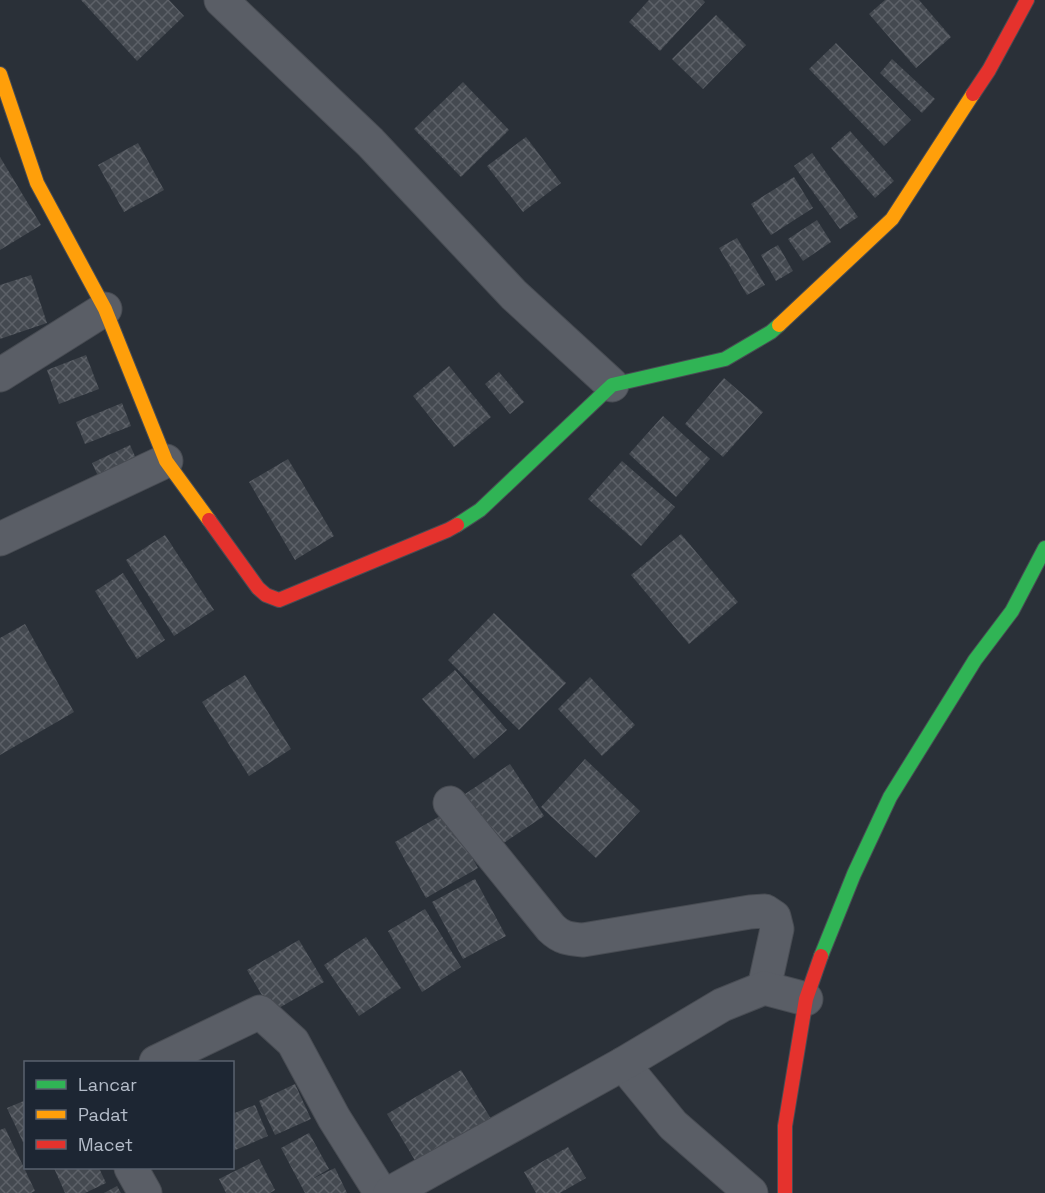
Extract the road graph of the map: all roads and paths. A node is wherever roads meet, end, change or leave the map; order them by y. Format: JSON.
{"nodes":[{"id":1,"x":221,"y":0,"type":"edge"},
{"id":2,"x":1027,"y":0,"type":"edge"},
{"id":3,"x":0,"y":74,"type":"edge"},
{"id":4,"x":105,"y":309,"type":"junction"},
{"id":5,"x":0,"y":375,"type":"edge"},
{"id":6,"x":612,"y":385,"type":"junction"},
{"id":7,"x":166,"y":461,"type":"junction"},
{"id":8,"x":0,"y":539,"type":"edge"},
{"id":9,"x":1045,"y":548,"type":"edge"},
{"id":10,"x":450,"y":803,"type":"dead end"},
{"id":11,"x":764,"y":988,"type":"junction"},
{"id":12,"x":806,"y":999,"type":"junction"},
{"id":13,"x":158,"y":1061,"type":"edge"},
{"id":14,"x":623,"y":1064,"type":"junction"},
{"id":15,"x":132,"y":1169,"type":"edge"},
{"id":16,"x":145,"y":1193,"type":"edge"},
{"id":17,"x":381,"y":1193,"type":"edge"},
{"id":18,"x":390,"y":1193,"type":"edge"},
{"id":19,"x":751,"y":1193,"type":"edge"},
{"id":20,"x":785,"y":1193,"type":"edge"}],
"edges":[{"from":1,"to":6,"type":"street"},
{"from":2,"to":6,"type":"street"},
{"from":3,"to":4,"type":"street"},
{"from":4,"to":5,"type":"street"},
{"from":4,"to":7,"type":"street"},
{"from":6,"to":7,"type":"street"},
{"from":7,"to":8,"type":"street"},
{"from":9,"to":12,"type":"street"},
{"from":10,"to":11,"type":"street"},
{"from":11,"to":12,"type":"street"},
{"from":11,"to":14,"type":"street"},
{"from":12,"to":20,"type":"street"},
{"from":13,"to":17,"type":"street"},
{"from":14,"to":18,"type":"street"},
{"from":14,"to":19,"type":"street"},
{"from":15,"to":16,"type":"street"}]}
